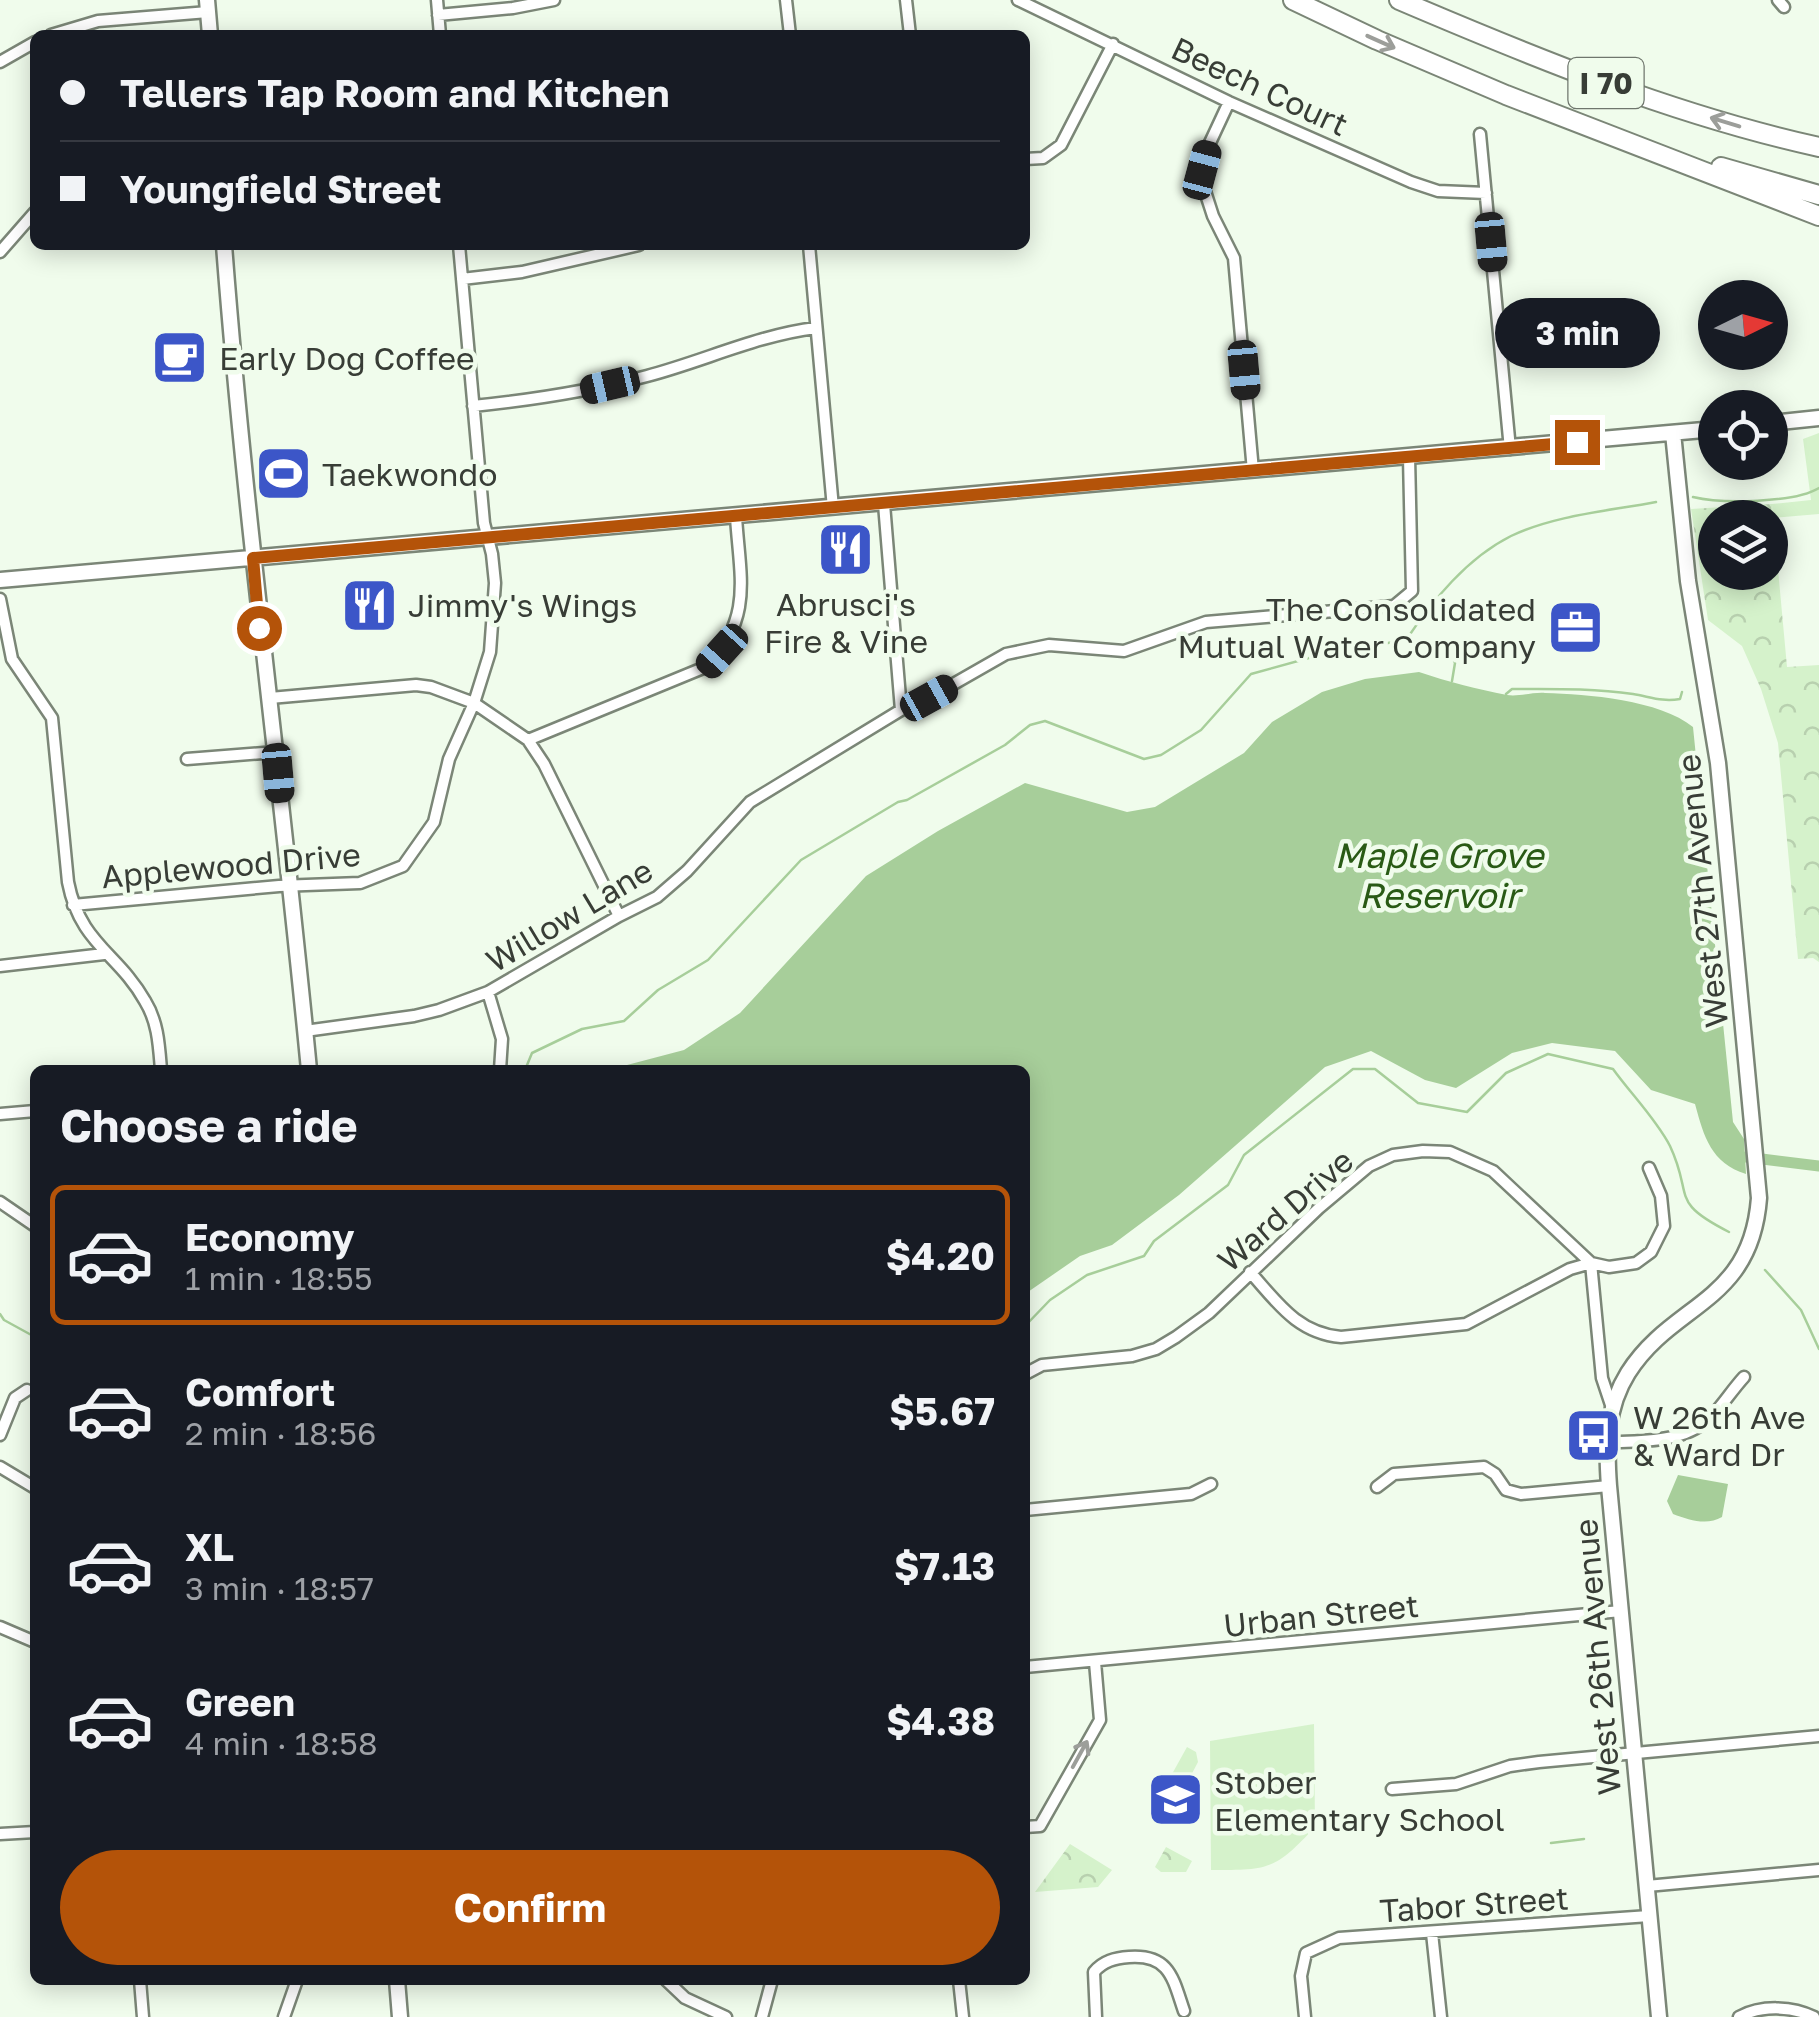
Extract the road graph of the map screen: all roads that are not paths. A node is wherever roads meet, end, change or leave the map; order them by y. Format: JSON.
{"nodes":[{"id":1,"x":437,"y":0,"type":"edge"},
{"id":2,"x":554,"y":0,"type":"edge"},
{"id":3,"x":786,"y":0,"type":"edge"},
{"id":4,"x":906,"y":0,"type":"edge"},
{"id":5,"x":1018,"y":0,"type":"edge"},
{"id":6,"x":1293,"y":0,"type":"edge"},
{"id":7,"x":1399,"y":0,"type":"edge"},
{"id":8,"x":208,"y":6,"type":"edge"},
{"id":9,"x":438,"y":14,"type":"junction"},
{"id":10,"x":68,"y":30,"type":"edge"},
{"id":11,"x":440,"y":30,"type":"edge"},
{"id":12,"x":789,"y":30,"type":"edge"},
{"id":13,"x":909,"y":30,"type":"edge"},
{"id":14,"x":1113,"y":44,"type":"junction"},
{"id":15,"x":30,"y":45,"type":"edge"},
{"id":16,"x":0,"y":62,"type":"edge"},
{"id":17,"x":1230,"y":102,"type":"junction"},
{"id":18,"x":1480,"y":134,"type":"dead end"},
{"id":19,"x":1643,"y":146,"type":"junction"},
{"id":20,"x":1819,"y":148,"type":"edge"},
{"id":21,"x":1030,"y":159,"type":"edge"},
{"id":22,"x":1486,"y":193,"type":"junction"},
{"id":23,"x":1819,"y":195,"type":"edge"},
{"id":24,"x":1819,"y":216,"type":"edge"},
{"id":25,"x":30,"y":218,"type":"edge"},
{"id":26,"x":224,"y":250,"type":"edge"},
{"id":27,"x":460,"y":250,"type":"edge"},
{"id":28,"x":617,"y":250,"type":"edge"},
{"id":29,"x":809,"y":250,"type":"edge"},
{"id":30,"x":0,"y":252,"type":"edge"},
{"id":31,"x":462,"y":279,"type":"junction"},
{"id":32,"x":816,"y":328,"type":"junction"},
{"id":33,"x":473,"y":406,"type":"junction"},
{"id":34,"x":1819,"y":418,"type":"edge"},
{"id":35,"x":1788,"y":421,"type":"edge"},
{"id":36,"x":1698,"y":431,"type":"edge"},
{"id":37,"x":1673,"y":434,"type":"junction"},
{"id":38,"x":1510,"y":448,"type":"junction"},
{"id":39,"x":1410,"y":457,"type":"junction"},
{"id":40,"x":1253,"y":471,"type":"junction"},
{"id":41,"x":884,"y":504,"type":"junction"},
{"id":42,"x":833,"y":508,"type":"junction"},
{"id":43,"x":736,"y":518,"type":"junction"},
{"id":44,"x":486,"y":539,"type":"junction"},
{"id":45,"x":253,"y":558,"type":"junction"},
{"id":46,"x":0,"y":580,"type":"edge"},
{"id":47,"x":0,"y":600,"type":"edge"},
{"id":48,"x":270,"y":698,"type":"junction"},
{"id":49,"x":474,"y":703,"type":"junction"},
{"id":50,"x":900,"y":710,"type":"junction"},
{"id":51,"x":528,"y":740,"type":"junction"},
{"id":52,"x":276,"y":752,"type":"junction"},
{"id":53,"x":187,"y":759,"type":"dead end"},
{"id":54,"x":288,"y":887,"type":"junction"},
{"id":55,"x":73,"y":904,"type":"junction"},
{"id":56,"x":619,"y":916,"type":"junction"},
{"id":57,"x":104,"y":954,"type":"junction"},
{"id":58,"x":0,"y":966,"type":"edge"},
{"id":59,"x":488,"y":992,"type":"junction"},
{"id":60,"x":305,"y":1031,"type":"junction"},
{"id":61,"x":160,"y":1065,"type":"edge"},
{"id":62,"x":308,"y":1065,"type":"edge"},
{"id":63,"x":500,"y":1065,"type":"edge"},
{"id":64,"x":30,"y":1111,"type":"edge"},
{"id":65,"x":0,"y":1114,"type":"edge"},
{"id":66,"x":1649,"y":1168,"type":"dead end"},
{"id":67,"x":0,"y":1202,"type":"edge"},
{"id":68,"x":30,"y":1223,"type":"edge"},
{"id":69,"x":1591,"y":1263,"type":"junction"},
{"id":70,"x":1250,"y":1272,"type":"junction"},
{"id":71,"x":1685,"y":1319,"type":"joint"},
{"id":72,"x":1030,"y":1371,"type":"edge"},
{"id":73,"x":1744,"y":1378,"type":"dead end"},
{"id":74,"x":27,"y":1390,"type":"dead end"},
{"id":75,"x":1612,"y":1409,"type":"junction"},
{"id":76,"x":0,"y":1435,"type":"edge"},
{"id":77,"x":1607,"y":1443,"type":"junction"},
{"id":78,"x":0,"y":1467,"type":"edge"},
{"id":79,"x":1211,"y":1484,"type":"dead end"},
{"id":80,"x":30,"y":1485,"type":"edge"},
{"id":81,"x":1377,"y":1486,"type":"dead end"},
{"id":82,"x":1609,"y":1486,"type":"junction"},
{"id":83,"x":1030,"y":1510,"type":"edge"},
{"id":84,"x":1621,"y":1611,"type":"junction"},
{"id":85,"x":0,"y":1628,"type":"edge"},
{"id":86,"x":30,"y":1640,"type":"edge"},
{"id":87,"x":1094,"y":1662,"type":"junction"},
{"id":88,"x":1030,"y":1666,"type":"edge"},
{"id":89,"x":1819,"y":1736,"type":"edge"},
{"id":90,"x":1634,"y":1753,"type":"junction"},
{"id":91,"x":1392,"y":1790,"type":"dead end"},
{"id":92,"x":1030,"y":1827,"type":"edge"},
{"id":93,"x":30,"y":1832,"type":"edge"},
{"id":94,"x":0,"y":1834,"type":"edge"},
{"id":95,"x":1819,"y":1870,"type":"edge"},
{"id":96,"x":1647,"y":1886,"type":"junction"},
{"id":97,"x":1650,"y":1916,"type":"junction"},
{"id":98,"x":1432,"y":1933,"type":"junction"},
{"id":99,"x":140,"y":1985,"type":"edge"},
{"id":100,"x":294,"y":1985,"type":"edge"},
{"id":101,"x":397,"y":1985,"type":"edge"},
{"id":102,"x":671,"y":1985,"type":"edge"},
{"id":103,"x":771,"y":1985,"type":"edge"},
{"id":104,"x":959,"y":1985,"type":"edge"},
{"id":105,"x":1184,"y":2011,"type":"dead end"},
{"id":106,"x":143,"y":2017,"type":"edge"},
{"id":107,"x":284,"y":2017,"type":"edge"},
{"id":108,"x":400,"y":2017,"type":"edge"},
{"id":109,"x":726,"y":2017,"type":"edge"},
{"id":110,"x":762,"y":2017,"type":"edge"},
{"id":111,"x":962,"y":2017,"type":"edge"},
{"id":112,"x":1096,"y":2017,"type":"edge"},
{"id":113,"x":1305,"y":2017,"type":"edge"},
{"id":114,"x":1441,"y":2017,"type":"edge"},
{"id":115,"x":1659,"y":2017,"type":"edge"},
{"id":116,"x":1740,"y":2017,"type":"edge"},
{"id":117,"x":1814,"y":2017,"type":"edge"}],
"edges":[{"from":1,"to":9,"type":"street"},
{"from":2,"to":9,"type":"street"},
{"from":3,"to":12,"type":"street"},
{"from":4,"to":13,"type":"street"},
{"from":5,"to":14,"type":"street","name":"Beech Court"},
{"from":6,"to":19,"type":"highway","number":"I 70","one_way":true},
{"from":20,"to":7,"type":"highway","number":"I 70","one_way":true},
{"from":8,"to":10,"type":"street"},
{"from":9,"to":11,"type":"street"},
{"from":14,"to":17,"type":"street","name":"Beech Court"},
{"from":14,"to":21,"type":"street"},
{"from":15,"to":16,"type":"street"},
{"from":17,"to":22,"type":"street","name":"Beech Court"},
{"from":17,"to":40,"type":"street"},
{"from":18,"to":22,"type":"street"},
{"from":19,"to":23,"type":"highway","number":"I 70"},
{"from":19,"to":24,"type":"highway"},
{"from":22,"to":38,"type":"street"},
{"from":25,"to":30,"type":"street"},
{"from":26,"to":45,"type":"street"},
{"from":27,"to":31,"type":"street","name":"Applewood Drive"},
{"from":28,"to":31,"type":"street"},
{"from":29,"to":32,"type":"street"},
{"from":31,"to":33,"type":"street","name":"Applewood Drive"},
{"from":32,"to":33,"type":"street"},
{"from":32,"to":42,"type":"street"},
{"from":33,"to":44,"type":"street","name":"Applewood Drive"},
{"from":34,"to":35,"type":"street"},
{"from":36,"to":37,"type":"street"},
{"from":37,"to":38,"type":"street"},
{"from":37,"to":71,"type":"street","name":"West 27th Avenue"},
{"from":38,"to":39,"type":"street"},
{"from":39,"to":40,"type":"street"},
{"from":39,"to":50,"type":"street","name":"Willow Lane"},
{"from":40,"to":41,"type":"street"},
{"from":41,"to":42,"type":"street"},
{"from":41,"to":50,"type":"street"},
{"from":42,"to":43,"type":"street"},
{"from":43,"to":44,"type":"street"},
{"from":43,"to":51,"type":"street"},
{"from":44,"to":45,"type":"street"},
{"from":44,"to":49,"type":"street","name":"Applewood Drive"},
{"from":45,"to":46,"type":"street"},
{"from":45,"to":48,"type":"street"},
{"from":47,"to":55,"type":"street"},
{"from":48,"to":49,"type":"street"},
{"from":48,"to":52,"type":"street"},
{"from":49,"to":51,"type":"street"},
{"from":49,"to":54,"type":"street","name":"Applewood Drive"},
{"from":50,"to":56,"type":"street","name":"Willow Lane"},
{"from":51,"to":56,"type":"street"},
{"from":52,"to":53,"type":"street"},
{"from":52,"to":54,"type":"street"},
{"from":54,"to":55,"type":"street","name":"Applewood Drive"},
{"from":54,"to":60,"type":"street"},
{"from":55,"to":57,"type":"street"},
{"from":56,"to":59,"type":"street","name":"Willow Lane"},
{"from":57,"to":58,"type":"street"},
{"from":57,"to":61,"type":"street"},
{"from":59,"to":60,"type":"street"},
{"from":59,"to":63,"type":"street","name":"Willow Lane"},
{"from":60,"to":62,"type":"street"},
{"from":64,"to":65,"type":"street"},
{"from":66,"to":69,"type":"street"},
{"from":67,"to":68,"type":"street"},
{"from":69,"to":70,"type":"street"},
{"from":69,"to":70,"type":"street","name":"Ward Drive"},
{"from":69,"to":75,"type":"street"},
{"from":70,"to":72,"type":"street","name":"Ward Drive"},
{"from":71,"to":75,"type":"street","name":"West 26th Avenue"},
{"from":73,"to":77,"type":"street"},
{"from":74,"to":76,"type":"street"},
{"from":75,"to":77,"type":"street","name":"West 26th Avenue"},
{"from":77,"to":82,"type":"street","name":"West 26th Avenue"},
{"from":78,"to":80,"type":"street"},
{"from":79,"to":83,"type":"street"},
{"from":81,"to":82,"type":"street"},
{"from":82,"to":84,"type":"street","name":"West 26th Avenue"},
{"from":84,"to":87,"type":"street","name":"Urban Street"},
{"from":84,"to":90,"type":"street","name":"West 26th Avenue"},
{"from":85,"to":86,"type":"street"},
{"from":87,"to":88,"type":"street","name":"Urban Street"},
{"from":92,"to":87,"type":"street","one_way":true},
{"from":89,"to":90,"type":"street"},
{"from":90,"to":91,"type":"street"},
{"from":90,"to":96,"type":"street","name":"West 26th Avenue"},
{"from":93,"to":94,"type":"street"},
{"from":95,"to":96,"type":"street"},
{"from":96,"to":97,"type":"street","name":"West 26th Avenue"},
{"from":97,"to":98,"type":"street","name":"Tabor Street"},
{"from":97,"to":115,"type":"street","name":"West 26th Avenue"},
{"from":98,"to":113,"type":"street","name":"Tabor Street"},
{"from":98,"to":114,"type":"street"},
{"from":99,"to":106,"type":"street"},
{"from":100,"to":107,"type":"street"},
{"from":101,"to":108,"type":"street"},
{"from":102,"to":109,"type":"street"},
{"from":103,"to":110,"type":"street"},
{"from":104,"to":111,"type":"street"},
{"from":105,"to":112,"type":"street"},
{"from":116,"to":117,"type":"street"}]}
